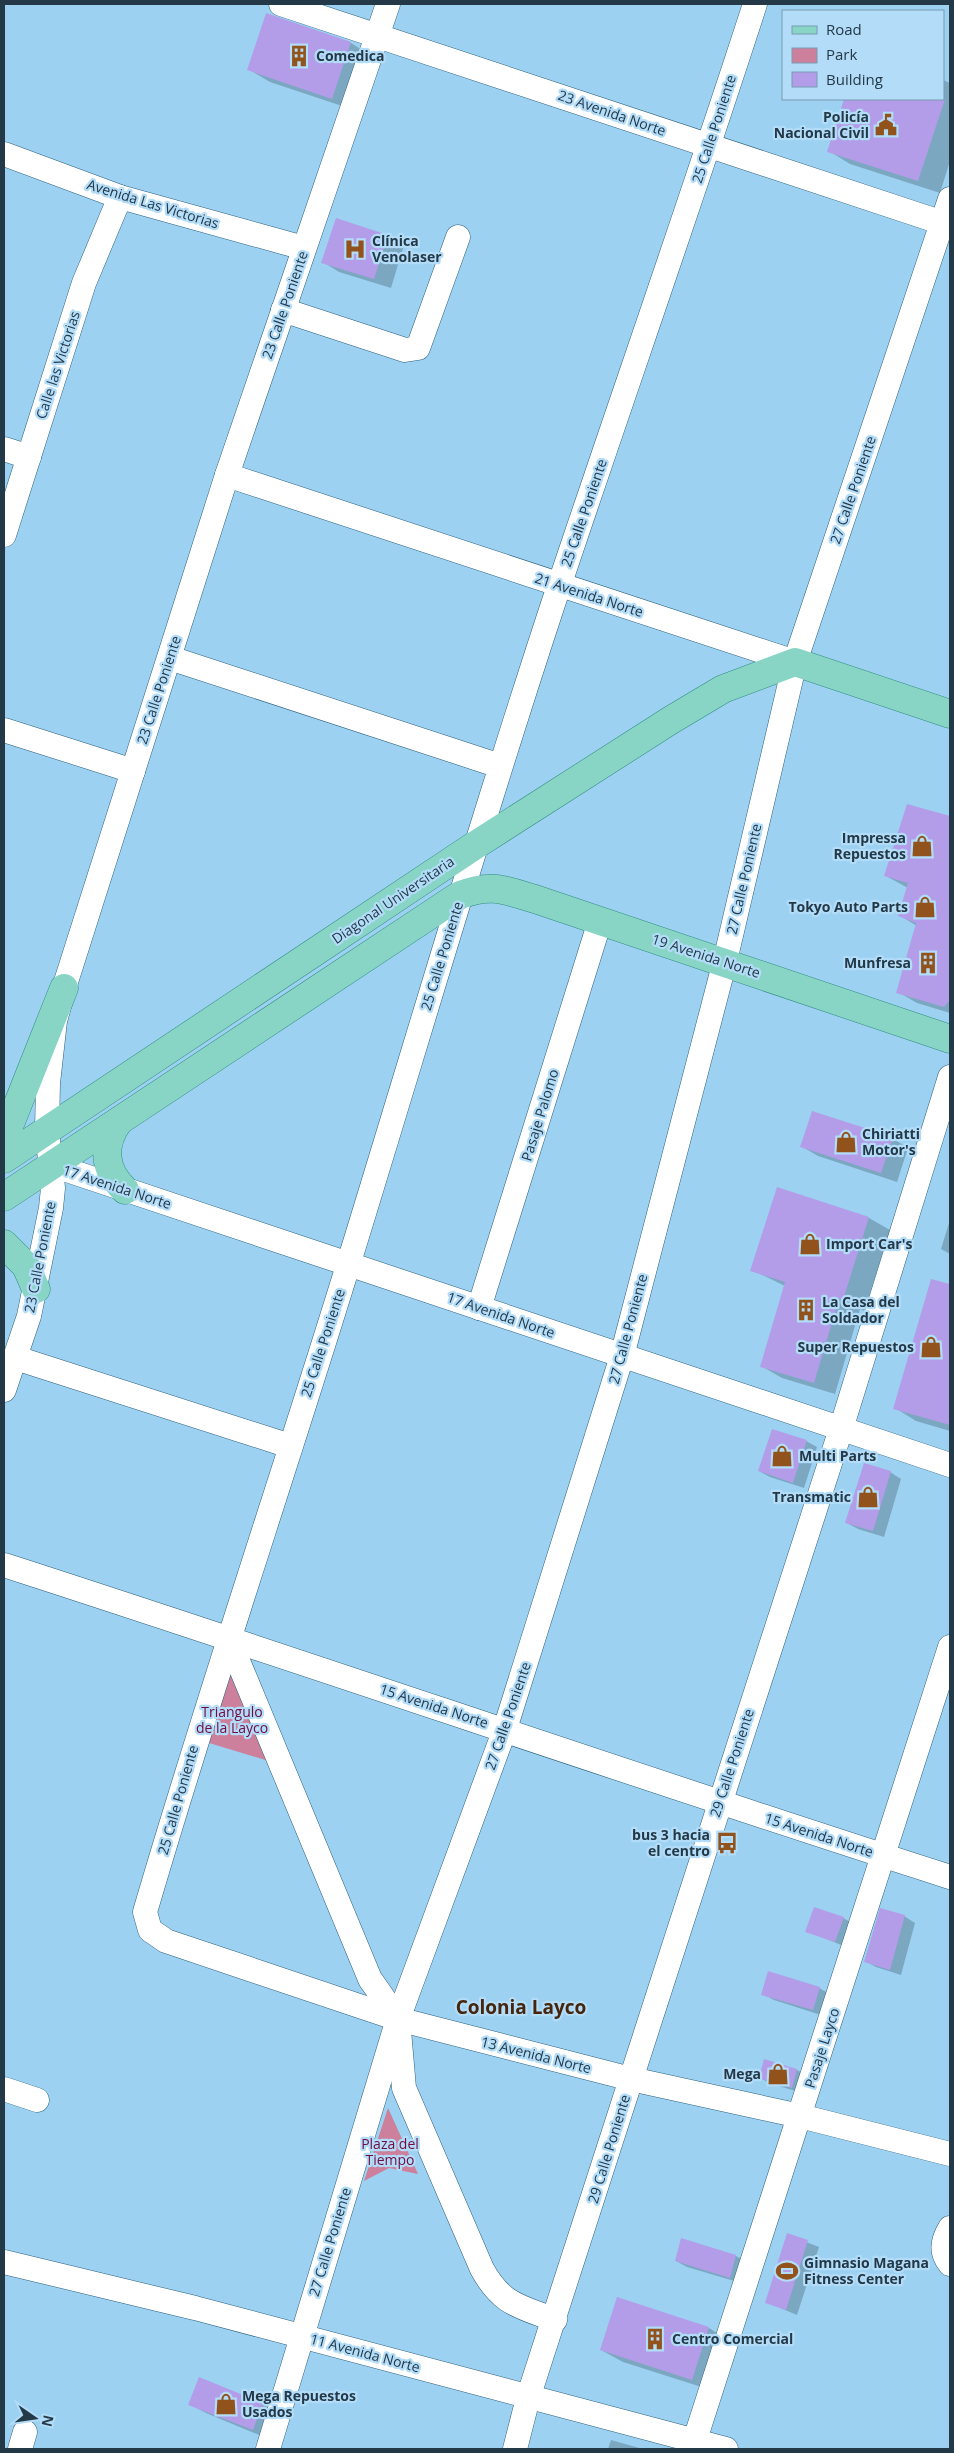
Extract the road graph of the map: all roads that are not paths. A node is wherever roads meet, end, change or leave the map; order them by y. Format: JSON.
{"nodes":[{"id":1,"x":281,"y":4,"type":"edge"},
{"id":2,"x":388,"y":4,"type":"edge"},
{"id":3,"x":755,"y":4,"type":"edge"},
{"id":4,"x":379,"y":35,"type":"junction"},
{"id":5,"x":709,"y":146,"type":"junction"},
{"id":6,"x":4,"y":154,"type":"edge"},
{"id":7,"x":120,"y":197,"type":"junction"},
{"id":8,"x":950,"y":198,"type":"edge"},
{"id":9,"x":942,"y":223,"type":"junction"},
{"id":10,"x":458,"y":237,"type":"dead end"},
{"id":11,"x":304,"y":248,"type":"junction"},
{"id":12,"x":283,"y":310,"type":"junction"},
{"id":13,"x":4,"y":449,"type":"edge"},
{"id":14,"x":29,"y":457,"type":"junction"},
{"id":15,"x":227,"y":475,"type":"junction"},
{"id":16,"x":4,"y":535,"type":"edge"},
{"id":17,"x":559,"y":585,"type":"junction"},
{"id":18,"x":170,"y":658,"type":"junction"},
{"id":19,"x":795,"y":662,"type":"junction"},
{"id":20,"x":950,"y":714,"type":"edge"},
{"id":21,"x":4,"y":730,"type":"edge"},
{"id":22,"x":500,"y":766,"type":"junction"},
{"id":23,"x":133,"y":771,"type":"junction"},
{"id":24,"x":474,"y":846,"type":"junction"},
{"id":25,"x":460,"y":895,"type":"junction"},
{"id":26,"x":600,"y":921,"type":"junction"},
{"id":27,"x":724,"y":961,"type":"junction"},
{"id":28,"x":64,"y":988,"type":"junction"},
{"id":29,"x":950,"y":1040,"type":"edge"},
{"id":30,"x":950,"y":1077,"type":"edge"},
{"id":31,"x":119,"y":1121,"type":"junction"},
{"id":32,"x":47,"y":1131,"type":"junction"},
{"id":33,"x":4,"y":1139,"type":"edge"},
{"id":34,"x":4,"y":1159,"type":"edge"},
{"id":35,"x":52,"y":1165,"type":"junction"},
{"id":36,"x":125,"y":1190,"type":"junction"},
{"id":37,"x":4,"y":1197,"type":"edge"},
{"id":38,"x":4,"y":1244,"type":"edge"},
{"id":39,"x":349,"y":1264,"type":"junction"},
{"id":40,"x":36,"y":1289,"type":"junction"},
{"id":41,"x":479,"y":1308,"type":"junction"},
{"id":42,"x":622,"y":1356,"type":"junction"},
{"id":43,"x":16,"y":1358,"type":"junction"},
{"id":44,"x":4,"y":1390,"type":"edge"},
{"id":45,"x":841,"y":1429,"type":"junction"},
{"id":46,"x":290,"y":1446,"type":"junction"},
{"id":47,"x":950,"y":1465,"type":"edge"},
{"id":48,"x":4,"y":1565,"type":"edge"},
{"id":49,"x":228,"y":1638,"type":"junction"},
{"id":50,"x":950,"y":1647,"type":"edge"},
{"id":51,"x":505,"y":1729,"type":"junction"},
{"id":52,"x":719,"y":1802,"type":"junction"},
{"id":53,"x":884,"y":1856,"type":"junction"},
{"id":54,"x":950,"y":1877,"type":"edge"},
{"id":55,"x":145,"y":1912,"type":"joint"},
{"id":56,"x":398,"y":2019,"type":"junction"},
{"id":57,"x":631,"y":2079,"type":"junction"},
{"id":58,"x":4,"y":2089,"type":"edge"},
{"id":59,"x":37,"y":2100,"type":"dead end"},
{"id":60,"x":800,"y":2116,"type":"junction"},
{"id":61,"x":950,"y":2154,"type":"edge"},
{"id":62,"x":950,"y":2228,"type":"edge"},
{"id":63,"x":4,"y":2262,"type":"edge"},
{"id":64,"x":950,"y":2264,"type":"edge"},
{"id":65,"x":555,"y":2320,"type":"junction"},
{"id":66,"x":302,"y":2336,"type":"junction"},
{"id":67,"x":528,"y":2398,"type":"junction"},
{"id":68,"x":693,"y":2445,"type":"edge"},
{"id":69,"x":268,"y":2449,"type":"edge"},
{"id":70,"x":515,"y":2449,"type":"edge"},
{"id":71,"x":726,"y":2449,"type":"edge"}],
"edges":[{"from":1,"to":4,"type":"street","name":"23 Avenida Norte"},
{"from":2,"to":4,"type":"street","name":"23 Calle Poniente"},
{"from":3,"to":5,"type":"street","name":"25 Calle Poniente"},
{"from":4,"to":5,"type":"street","name":"23 Avenida Norte"},
{"from":4,"to":11,"type":"street","name":"23 Calle Poniente"},
{"from":5,"to":9,"type":"street","name":"23 Avenida Norte"},
{"from":5,"to":17,"type":"street","name":"25 Calle Poniente"},
{"from":6,"to":7,"type":"street","name":"Avenida Las Victorias"},
{"from":7,"to":11,"type":"street","name":"Avenida Las Victorias"},
{"from":7,"to":14,"type":"street","name":"Calle las Victorias"},
{"from":8,"to":9,"type":"street","name":"27 Calle Poniente"},
{"from":9,"to":19,"type":"street","name":"27 Calle Poniente"},
{"from":10,"to":12,"type":"street"},
{"from":11,"to":12,"type":"street","name":"23 Calle Poniente"},
{"from":12,"to":15,"type":"street","name":"23 Calle Poniente"},
{"from":13,"to":14,"type":"street"},
{"from":14,"to":16,"type":"street","name":"Calle las Victorias"},
{"from":15,"to":17,"type":"street","name":"21 Avenida Norte"},
{"from":15,"to":18,"type":"street","name":"23 Calle Poniente"},
{"from":17,"to":19,"type":"street","name":"21 Avenida Norte"},
{"from":17,"to":22,"type":"street","name":"25 Calle Poniente"},
{"from":18,"to":22,"type":"street"},
{"from":18,"to":23,"type":"street","name":"23 Calle Poniente"},
{"from":19,"to":20,"type":"main road","name":"21 Avenida Norte"},
{"from":19,"to":24,"type":"main road","name":"Diagonal Universitaria"},
{"from":19,"to":27,"type":"street","name":"27 Calle Poniente"},
{"from":21,"to":23,"type":"street"},
{"from":22,"to":24,"type":"street","name":"25 Calle Poniente"},
{"from":23,"to":28,"type":"street","name":"23 Calle Poniente"},
{"from":24,"to":25,"type":"street","name":"25 Calle Poniente"},
{"from":24,"to":32,"type":"main road","name":"Diagonal Universitaria"},
{"from":25,"to":26,"type":"main road","name":"19 Avenida Norte"},
{"from":25,"to":31,"type":"main road"},
{"from":25,"to":39,"type":"street","name":"25 Calle Poniente"},
{"from":26,"to":27,"type":"main road","name":"19 Avenida Norte"},
{"from":26,"to":41,"type":"street","name":"Pasaje Palomo"},
{"from":27,"to":29,"type":"main road","name":"19 Avenida Norte"},
{"from":27,"to":42,"type":"street","name":"27 Calle Poniente"},
{"from":28,"to":32,"type":"street","name":"23 Calle Poniente"},
{"from":28,"to":33,"type":"main road"},
{"from":30,"to":45,"type":"street","name":"29 Calle Poniente"},
{"from":31,"to":35,"type":"main road"},
{"from":31,"to":36,"type":"main road"},
{"from":32,"to":34,"type":"main road","name":"Diagonal Universitaria"},
{"from":32,"to":35,"type":"street","name":"23 Calle Poniente"},
{"from":35,"to":36,"type":"street","name":"17 Avenida Norte"},
{"from":35,"to":37,"type":"main road"},
{"from":35,"to":40,"type":"street","name":"23 Calle Poniente"},
{"from":36,"to":39,"type":"street","name":"17 Avenida Norte"},
{"from":38,"to":40,"type":"main road"},
{"from":39,"to":41,"type":"street","name":"17 Avenida Norte"},
{"from":39,"to":46,"type":"street","name":"25 Calle Poniente"},
{"from":40,"to":43,"type":"street","name":"23 Calle Poniente"},
{"from":41,"to":42,"type":"street","name":"17 Avenida Norte"},
{"from":42,"to":45,"type":"street","name":"17 Avenida Norte"},
{"from":42,"to":51,"type":"street","name":"27 Calle Poniente"},
{"from":43,"to":44,"type":"street","name":"23 Calle Poniente"},
{"from":43,"to":46,"type":"street"},
{"from":45,"to":47,"type":"street","name":"17 Avenida Norte"},
{"from":45,"to":52,"type":"street","name":"29 Calle Poniente"},
{"from":46,"to":49,"type":"street","name":"25 Calle Poniente"},
{"from":48,"to":49,"type":"street","name":"15 Avenida Norte"},
{"from":49,"to":51,"type":"street","name":"15 Avenida Norte"},
{"from":49,"to":55,"type":"street","name":"25 Calle Poniente"},
{"from":49,"to":56,"type":"street"},
{"from":50,"to":53,"type":"street","name":"Pasaje Layco"},
{"from":51,"to":52,"type":"street","name":"15 Avenida Norte"},
{"from":51,"to":56,"type":"street","name":"27 Calle Poniente"},
{"from":52,"to":53,"type":"street","name":"15 Avenida Norte"},
{"from":52,"to":57,"type":"street","name":"29 Calle Poniente"},
{"from":53,"to":54,"type":"street","name":"15 Avenida Norte"},
{"from":53,"to":60,"type":"street","name":"Pasaje Layco"},
{"from":55,"to":56,"type":"street","name":"13 Avenida Norte"},
{"from":56,"to":57,"type":"street","name":"13 Avenida Norte"},
{"from":56,"to":65,"type":"street"},
{"from":56,"to":66,"type":"street","name":"27 Calle Poniente"},
{"from":57,"to":60,"type":"street","name":"13 Avenida Norte"},
{"from":57,"to":65,"type":"street","name":"29 Calle Poniente"},
{"from":58,"to":59,"type":"street"},
{"from":60,"to":61,"type":"street","name":"13 Avenida Norte"},
{"from":60,"to":68,"type":"street","name":"Pasaje Layco"},
{"from":62,"to":64,"type":"street"},
{"from":63,"to":66,"type":"street","name":"11 Avenida Norte"},
{"from":65,"to":67,"type":"street","name":"29 Calle Poniente"},
{"from":66,"to":67,"type":"street","name":"11 Avenida Norte"},
{"from":66,"to":69,"type":"street","name":"27 Calle Poniente"},
{"from":67,"to":68,"type":"street","name":"11 Avenida Norte"},
{"from":67,"to":70,"type":"street","name":"29 Calle Poniente"},
{"from":68,"to":71,"type":"street","name":"11 Avenida Norte"}]}
